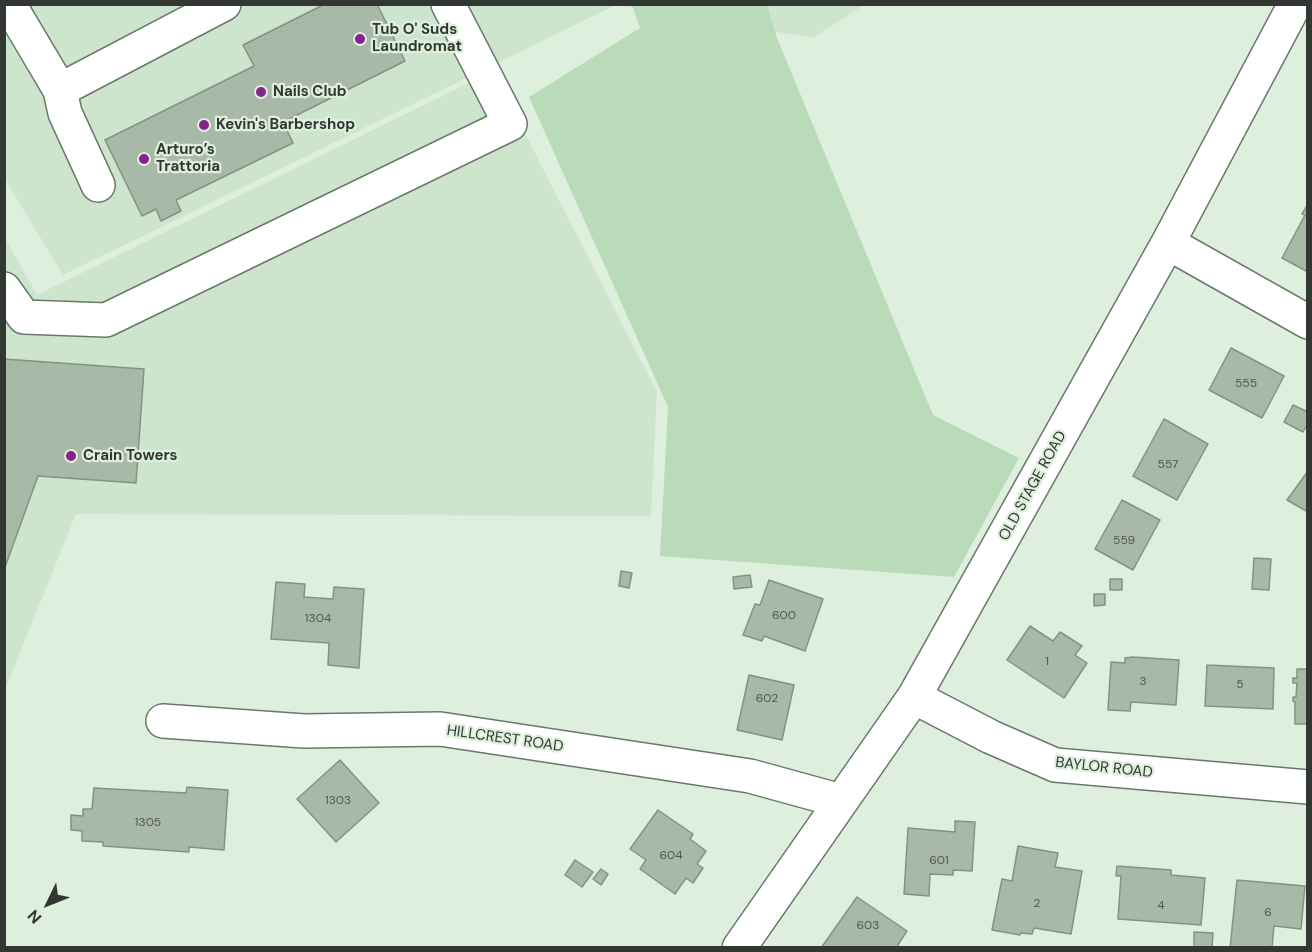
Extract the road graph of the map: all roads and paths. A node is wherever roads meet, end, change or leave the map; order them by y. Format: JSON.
{"nodes":[{"id":1,"x":9,"y":4,"type":"edge"},
{"id":2,"x":224,"y":4,"type":"edge"},
{"id":3,"x":448,"y":4,"type":"edge"},
{"id":4,"x":1295,"y":4,"type":"edge"},
{"id":5,"x":60,"y":90,"type":"junction"},
{"id":6,"x":98,"y":185,"type":"dead end"},
{"id":7,"x":1168,"y":243,"type":"junction"},
{"id":8,"x":7,"y":296,"type":"edge"},
{"id":9,"x":1308,"y":322,"type":"edge"},
{"id":10,"x":914,"y":697,"type":"junction"},
{"id":11,"x":163,"y":721,"type":"dead end"},
{"id":12,"x":1308,"y":787,"type":"edge"},
{"id":13,"x":841,"y":801,"type":"junction"},
{"id":14,"x":739,"y":948,"type":"edge"}],
"edges":[{"from":1,"to":5,"type":"street"},
{"from":2,"to":5,"type":"street"},
{"from":3,"to":8,"type":"street"},
{"from":4,"to":7,"type":"street","name":"OLD STAGE ROAD"},
{"from":5,"to":6,"type":"street"},
{"from":7,"to":9,"type":"street"},
{"from":7,"to":10,"type":"street","name":"OLD STAGE ROAD"},
{"from":10,"to":12,"type":"street","name":"BAYLOR ROAD"},
{"from":10,"to":13,"type":"street","name":"OLD STAGE ROAD"},
{"from":11,"to":13,"type":"street","name":"HILLCREST ROAD"},
{"from":13,"to":14,"type":"street","name":"OLD STAGE ROAD"}]}
